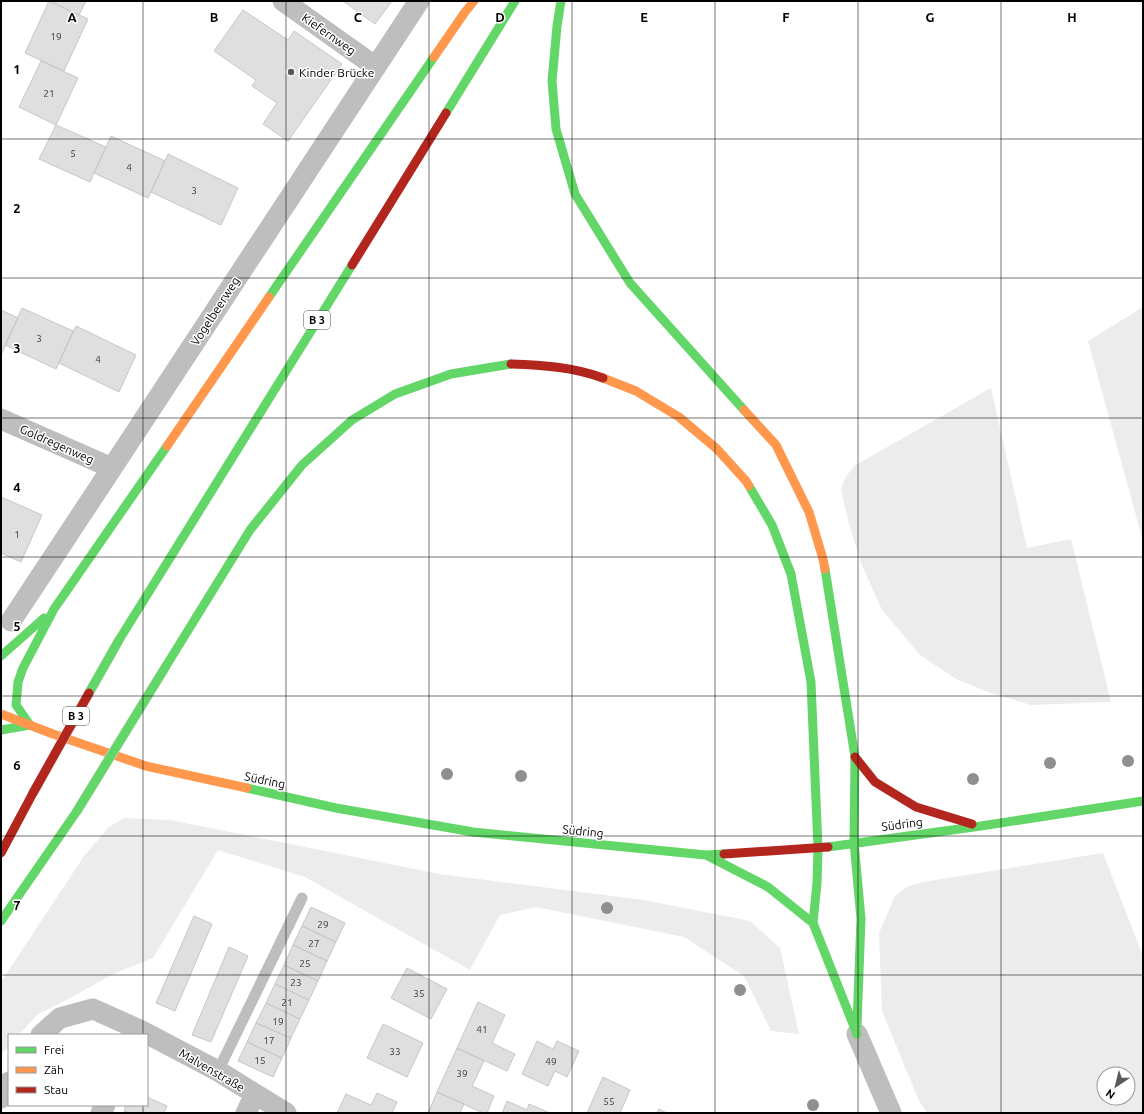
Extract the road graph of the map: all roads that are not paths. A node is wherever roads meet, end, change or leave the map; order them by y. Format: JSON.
{"nodes":[{"id":1,"x":283,"y":1,"type":"edge"},
{"id":2,"x":419,"y":1,"type":"edge"},
{"id":3,"x":474,"y":1,"type":"edge"},
{"id":4,"x":515,"y":1,"type":"edge"},
{"id":5,"x":561,"y":1,"type":"edge"},
{"id":6,"x":376,"y":67,"type":"junction"},
{"id":7,"x":1,"y":419,"type":"edge"},
{"id":8,"x":112,"y":468,"type":"junction"},
{"id":9,"x":54,"y":609,"type":"junction"},
{"id":10,"x":11,"y":621,"type":"dead end"},
{"id":11,"x":1,"y":656,"type":"edge"},
{"id":12,"x":1,"y":714,"type":"edge"},
{"id":13,"x":30,"y":725,"type":"junction"},
{"id":14,"x":1,"y":730,"type":"edge"},
{"id":15,"x":855,"y":757,"type":"junction"},
{"id":16,"x":1143,"y":801,"type":"edge"},
{"id":17,"x":981,"y":826,"type":"junction"},
{"id":18,"x":854,"y":842,"type":"junction"},
{"id":19,"x":818,"y":848,"type":"junction"},
{"id":20,"x":1,"y":853,"type":"edge"},
{"id":21,"x":706,"y":855,"type":"junction"},
{"id":22,"x":302,"y":898,"type":"dead end"},
{"id":23,"x":1,"y":921,"type":"edge"},
{"id":24,"x":813,"y":923,"type":"junction"},
{"id":25,"x":141,"y":1033,"type":"edge"},
{"id":26,"x":42,"y":1034,"type":"edge"},
{"id":27,"x":857,"y":1034,"type":"junction"},
{"id":28,"x":148,"y":1036,"type":"edge"},
{"id":29,"x":218,"y":1071,"type":"junction"},
{"id":30,"x":8,"y":1084,"type":"edge"},
{"id":31,"x":254,"y":1094,"type":"junction"},
{"id":32,"x":1,"y":1098,"type":"edge"},
{"id":33,"x":246,"y":1113,"type":"edge"},
{"id":34,"x":286,"y":1113,"type":"edge"},
{"id":35,"x":891,"y":1113,"type":"edge"}],
"edges":[{"from":1,"to":6,"type":"street","name":"Kiefernweg"},
{"from":2,"to":6,"type":"street","name":"Vogelbeerweg"},
{"from":3,"to":9,"type":"main road"},
{"from":4,"to":20,"type":"main road","number":"B 3","bridge":true},
{"from":5,"to":15,"type":"main road"},
{"from":6,"to":8,"type":"street","name":"Vogelbeerweg"},
{"from":7,"to":8,"type":"street","name":"Goldregenweg"},
{"from":8,"to":10,"type":"street","name":"Vogelbeerweg"},
{"from":9,"to":11,"type":"main road"},
{"from":9,"to":13,"type":"main road"},
{"from":12,"to":13,"type":"main road","name":"Südring"},
{"from":13,"to":14,"type":"main road"},
{"from":13,"to":21,"type":"main road","name":"Südring"},
{"from":15,"to":17,"type":"main road"},
{"from":15,"to":18,"type":"main road"},
{"from":16,"to":17,"type":"main road","name":"Südring"},
{"from":17,"to":18,"type":"main road","name":"Südring"},
{"from":18,"to":19,"type":"main road","name":"Südring"},
{"from":18,"to":27,"type":"main road"},
{"from":19,"to":21,"type":"main road","name":"Südring"},
{"from":19,"to":23,"type":"main road","bridge":true},
{"from":19,"to":24,"type":"main road"},
{"from":21,"to":24,"type":"main road"},
{"from":22,"to":29,"type":"lane"},
{"from":24,"to":27,"type":"main road"},
{"from":25,"to":26,"type":"street","name":"Malvenstraße"},
{"from":27,"to":35,"type":"street"},
{"from":28,"to":29,"type":"street","name":"Malvenstraße"},
{"from":29,"to":31,"type":"street","name":"Malvenstraße"},
{"from":30,"to":32,"type":"street"},
{"from":31,"to":33,"type":"street"},
{"from":31,"to":34,"type":"street","name":"Malvenstraße"}]}
